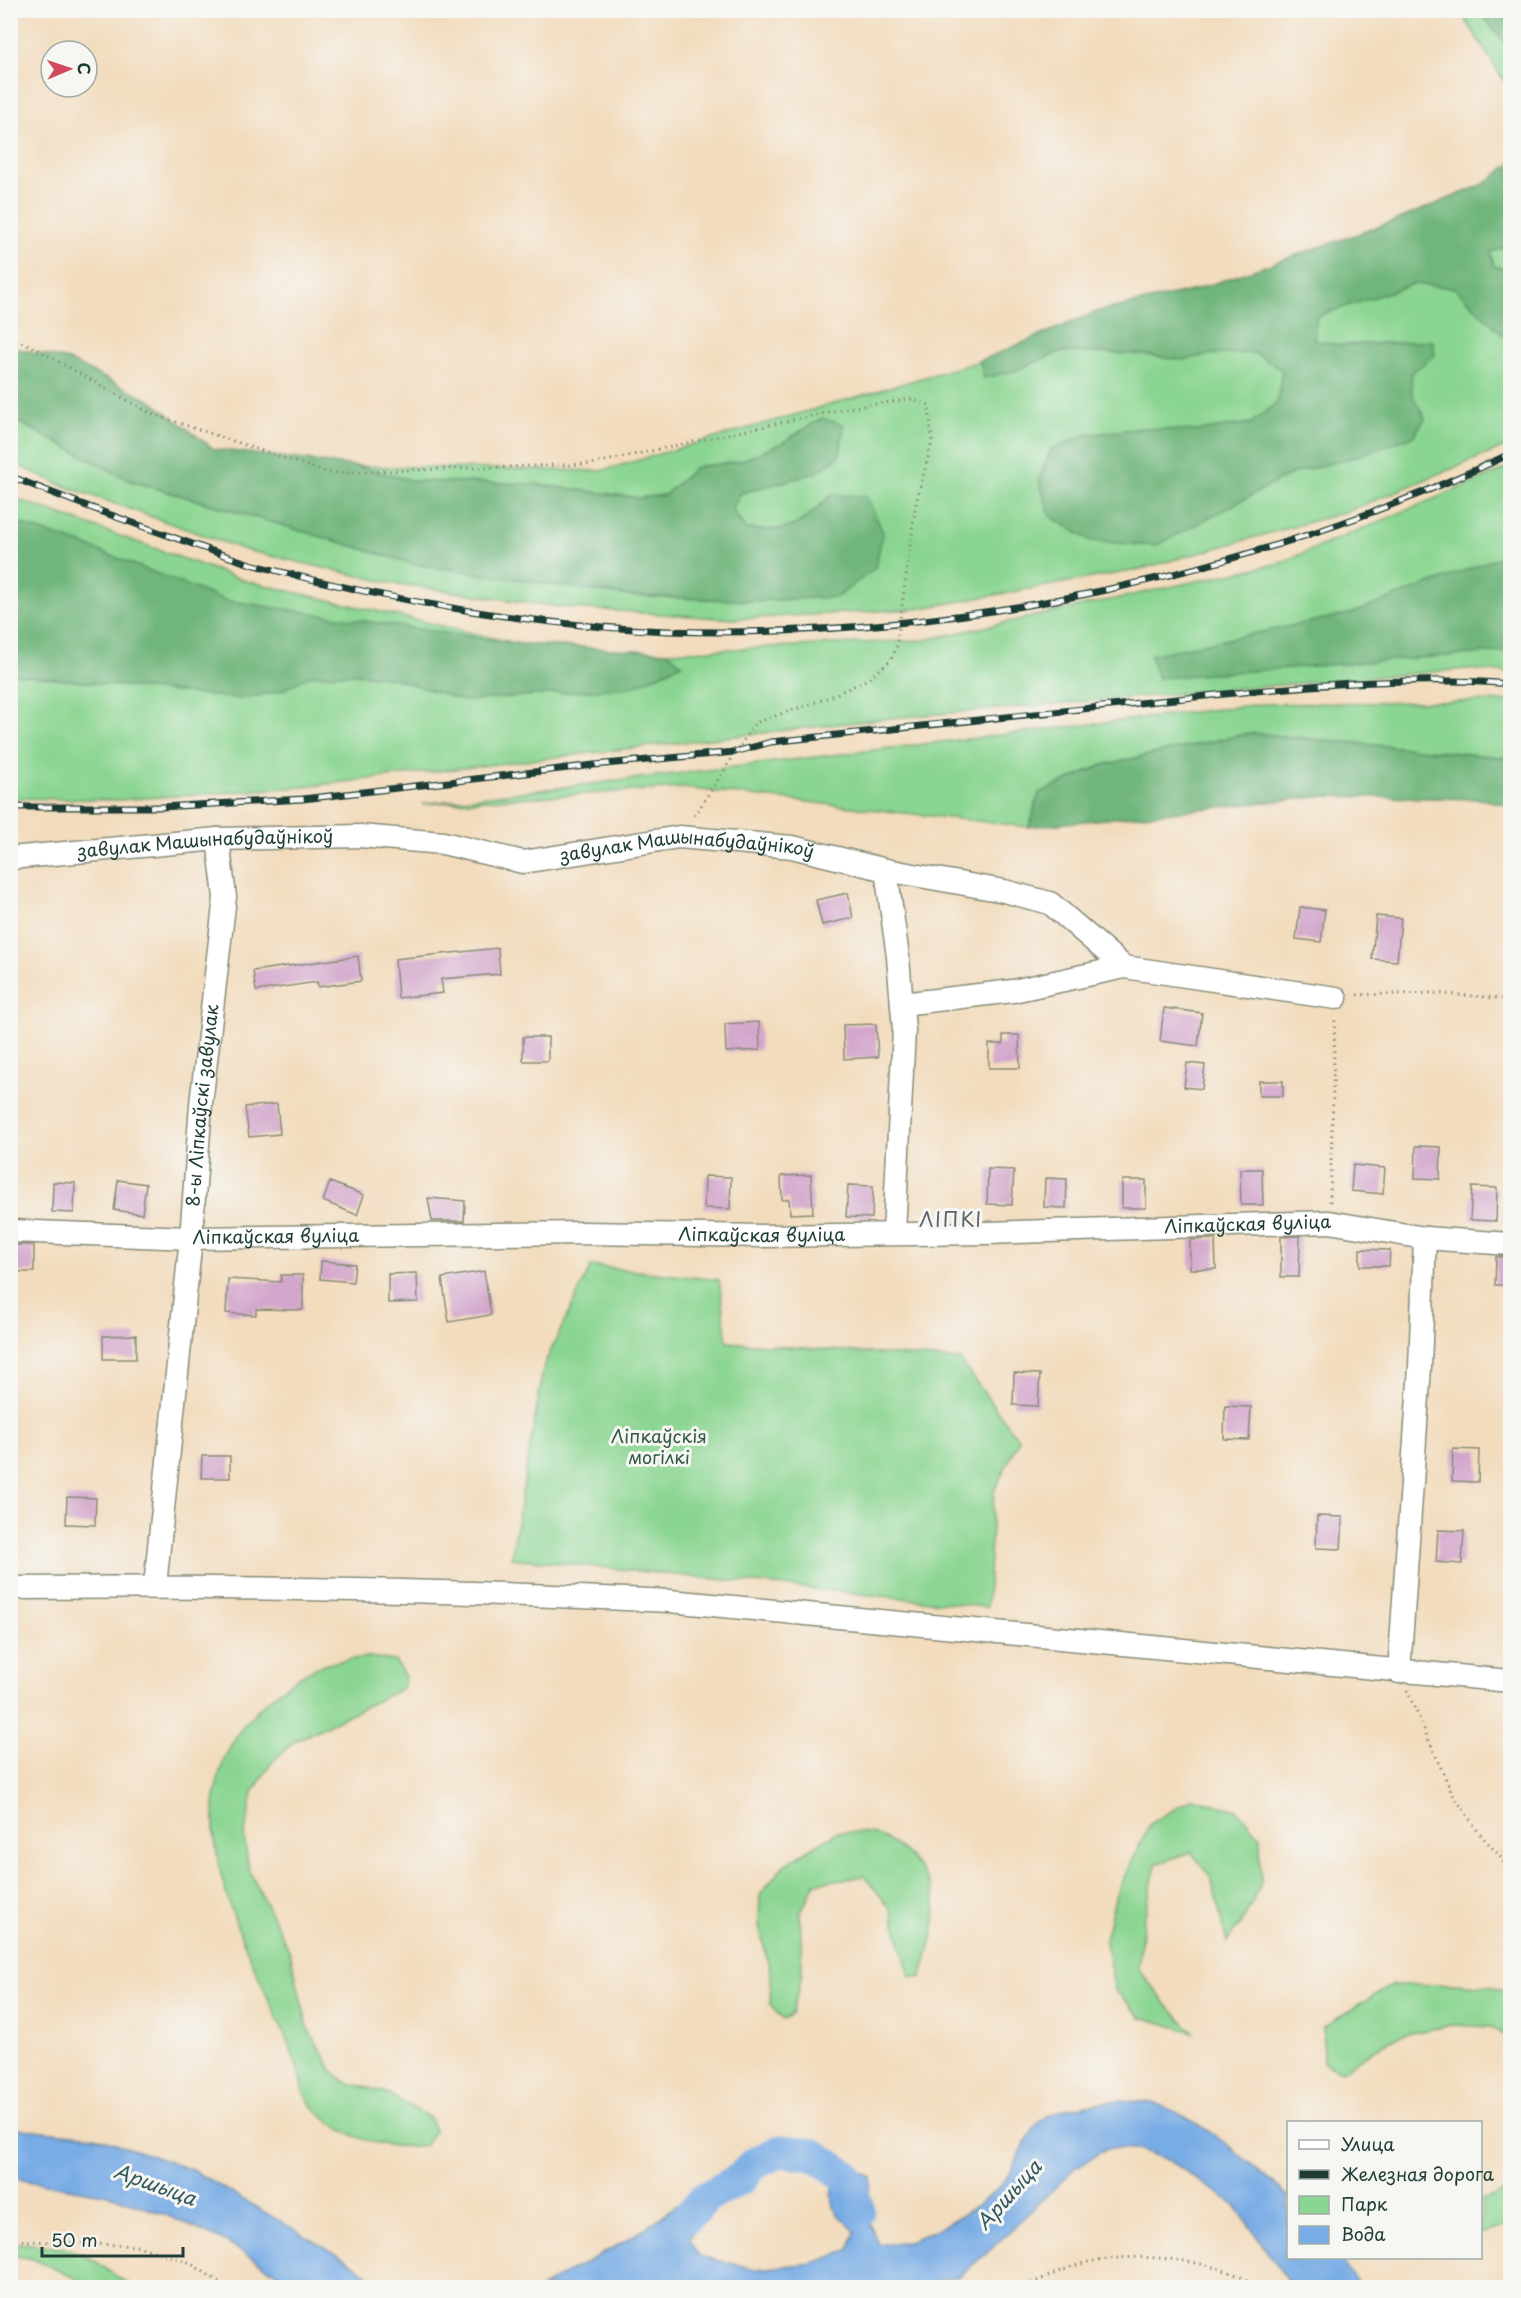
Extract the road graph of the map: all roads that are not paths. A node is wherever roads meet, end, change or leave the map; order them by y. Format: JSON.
{"nodes":[{"id":1,"x":218,"y":839,"type":"junction"},
{"id":2,"x":10,"y":858,"type":"edge"},
{"id":3,"x":886,"y":870,"type":"junction"},
{"id":4,"x":1124,"y":968,"type":"junction"},
{"id":5,"x":1336,"y":998,"type":"road end"},
{"id":6,"x":902,"y":1004,"type":"junction"},
{"id":7,"x":10,"y":1231,"type":"edge"},
{"id":8,"x":894,"y":1233,"type":"junction"},
{"id":9,"x":191,"y":1238,"type":"junction"},
{"id":10,"x":1425,"y":1238,"type":"junction"},
{"id":11,"x":1510,"y":1244,"type":"edge"},
{"id":12,"x":155,"y":1586,"type":"junction"},
{"id":13,"x":10,"y":1588,"type":"edge"},
{"id":14,"x":1399,"y":1672,"type":"junction"},
{"id":15,"x":1510,"y":1681,"type":"edge"}],
"edges":[{"from":1,"to":2,"type":"street","name":"завулак Машынабудаўнікоў"},
{"from":1,"to":3,"type":"street","name":"завулак Машынабудаўнікоў"},
{"from":1,"to":9,"type":"street","name":"8-ы Ліпкаўскі завулак"},
{"from":3,"to":4,"type":"street","name":"завулак Машынабудаўнікоў"},
{"from":3,"to":6,"type":"street"},
{"from":4,"to":5,"type":"street"},
{"from":4,"to":6,"type":"street"},
{"from":6,"to":8,"type":"street"},
{"from":7,"to":9,"type":"street","name":"Ліпкаўская вуліца"},
{"from":8,"to":9,"type":"street","name":"Ліпкаўская вуліца"},
{"from":8,"to":10,"type":"street","name":"Ліпкаўская вуліца"},
{"from":9,"to":12,"type":"street","name":"8-ы Ліпкаўскі завулак"},
{"from":10,"to":11,"type":"street","name":"Ліпкаўская вуліца"},
{"from":10,"to":14,"type":"street"},
{"from":12,"to":13,"type":"street"},
{"from":12,"to":14,"type":"street"},
{"from":14,"to":15,"type":"street"}]}
